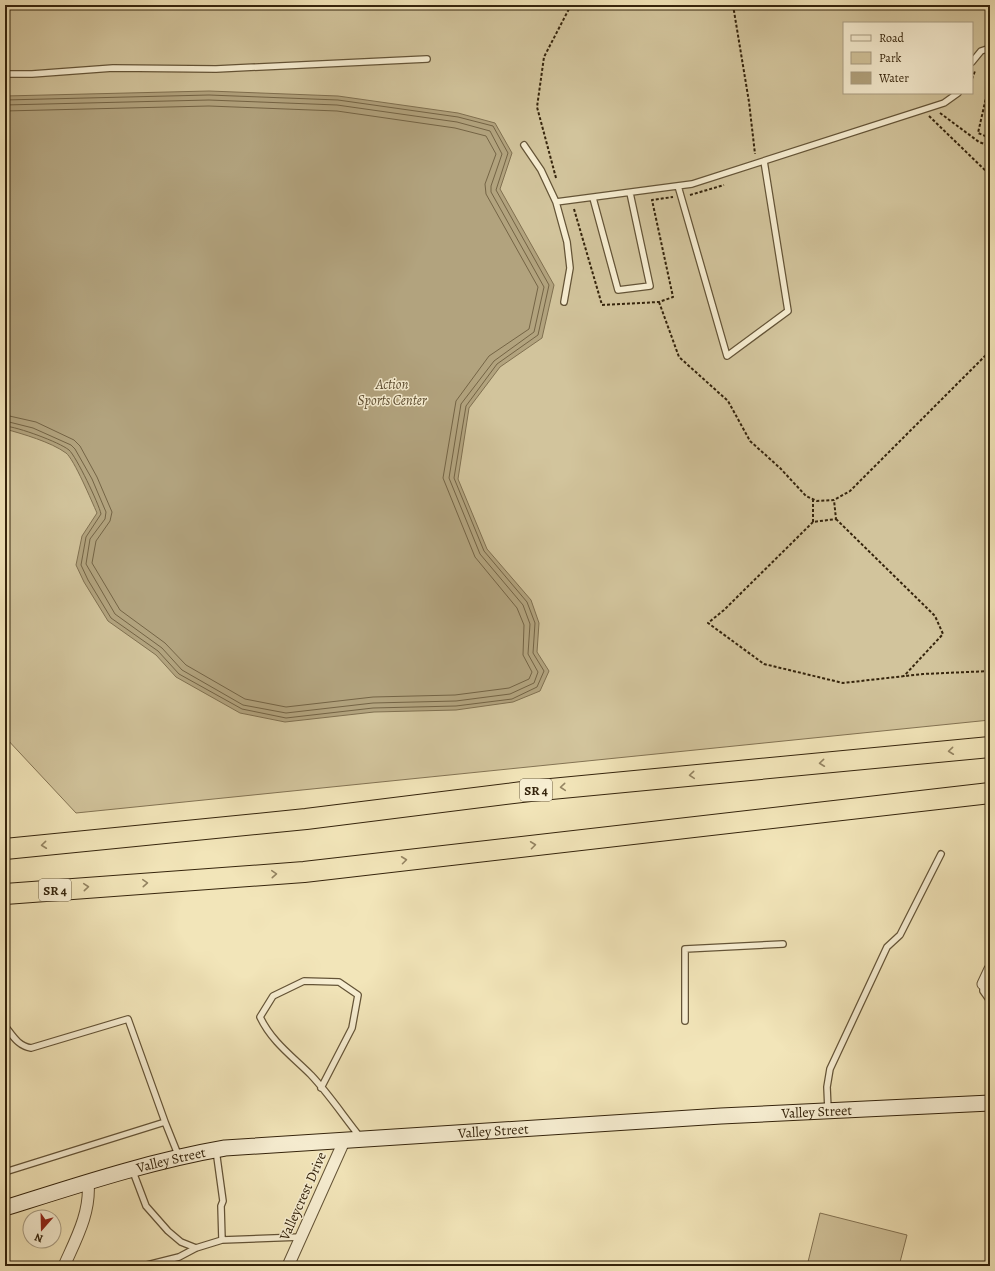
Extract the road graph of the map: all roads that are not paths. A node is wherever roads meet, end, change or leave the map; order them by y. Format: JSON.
{"nodes":[{"id":1,"x":990,"y":48,"type":"edge"},
{"id":2,"x":427,"y":59,"type":"dead end"},
{"id":3,"x":973,"y":61,"type":"edge"},
{"id":4,"x":5,"y":74,"type":"edge"},
{"id":5,"x":957,"y":94,"type":"edge"},
{"id":6,"x":524,"y":145,"type":"dead end"},
{"id":7,"x":764,"y":161,"type":"junction"},
{"id":8,"x":678,"y":186,"type":"junction"},
{"id":9,"x":630,"y":193,"type":"junction"},
{"id":10,"x":593,"y":198,"type":"junction"},
{"id":11,"x":556,"y":202,"type":"junction"},
{"id":12,"x":564,"y":302,"type":"dead end"},
{"id":13,"x":990,"y":747,"type":"edge"},
{"id":14,"x":990,"y":794,"type":"edge"},
{"id":15,"x":5,"y":849,"type":"edge"},
{"id":16,"x":940,"y":854,"type":"dead end"},
{"id":17,"x":5,"y":894,"type":"edge"},
{"id":18,"x":783,"y":944,"type":"dead end"},
{"id":19,"x":990,"y":969,"type":"edge"},
{"id":20,"x":983,"y":984,"type":"joint"},
{"id":21,"x":990,"y":1001,"type":"edge"},
{"id":22,"x":685,"y":1021,"type":"dead end"},
{"id":23,"x":5,"y":1026,"type":"edge"},
{"id":24,"x":321,"y":1088,"type":"junction"},
{"id":25,"x":990,"y":1103,"type":"edge"},
{"id":26,"x":828,"y":1112,"type":"junction"},
{"id":27,"x":165,"y":1122,"type":"junction"},
{"id":28,"x":361,"y":1138,"type":"junction"},
{"id":29,"x":346,"y":1139,"type":"junction"},
{"id":30,"x":216,"y":1149,"type":"junction"},
{"id":31,"x":179,"y":1157,"type":"junction"},
{"id":32,"x":131,"y":1169,"type":"junction"},
{"id":33,"x":5,"y":1172,"type":"edge"},
{"id":34,"x":88,"y":1182,"type":"junction"},
{"id":35,"x":5,"y":1208,"type":"edge"},
{"id":36,"x":301,"y":1237,"type":"junction"},
{"id":37,"x":222,"y":1240,"type":"junction"},
{"id":38,"x":196,"y":1248,"type":"junction"},
{"id":39,"x":64,"y":1266,"type":"edge"},
{"id":40,"x":143,"y":1266,"type":"edge"},
{"id":41,"x":288,"y":1266,"type":"edge"}],
"edges":[{"from":1,"to":3,"type":"lane"},
{"from":2,"to":4,"type":"lane"},
{"from":5,"to":7,"type":"lane"},
{"from":6,"to":11,"type":"lane"},
{"from":7,"to":8,"type":"lane"},
{"from":7,"to":8,"type":"lane"},
{"from":8,"to":9,"type":"lane"},
{"from":9,"to":10,"type":"lane"},
{"from":9,"to":10,"type":"lane"},
{"from":10,"to":11,"type":"lane"},
{"from":11,"to":12,"type":"lane"},
{"from":13,"to":15,"type":"highway","number":"SR 4","one_way":true},
{"from":17,"to":14,"type":"highway","number":"SR 4","one_way":true},
{"from":16,"to":26,"type":"lane"},
{"from":18,"to":22,"type":"lane"},
{"from":19,"to":20,"type":"street"},
{"from":20,"to":21,"type":"lane"},
{"from":23,"to":27,"type":"lane"},
{"from":24,"to":24,"type":"lane"},
{"from":24,"to":28,"type":"lane"},
{"from":25,"to":26,"type":"street","name":"Valley Street"},
{"from":26,"to":28,"type":"street","name":"Valley Street"},
{"from":27,"to":31,"type":"lane"},
{"from":27,"to":33,"type":"lane"},
{"from":28,"to":29,"type":"street","name":"Valley Street"},
{"from":29,"to":30,"type":"street","name":"Valley Street"},
{"from":29,"to":36,"type":"street","name":"Valleycrest Drive"},
{"from":30,"to":31,"type":"street","name":"Valley Street"},
{"from":30,"to":37,"type":"lane"},
{"from":31,"to":32,"type":"street","name":"Valley Street"},
{"from":32,"to":34,"type":"street","name":"Valley Street"},
{"from":32,"to":38,"type":"lane"},
{"from":34,"to":35,"type":"street","name":"Valley Street"},
{"from":34,"to":39,"type":"street"},
{"from":36,"to":37,"type":"lane"},
{"from":36,"to":41,"type":"street","name":"Valleycrest Drive"},
{"from":37,"to":38,"type":"lane"},
{"from":38,"to":40,"type":"lane"}]}
